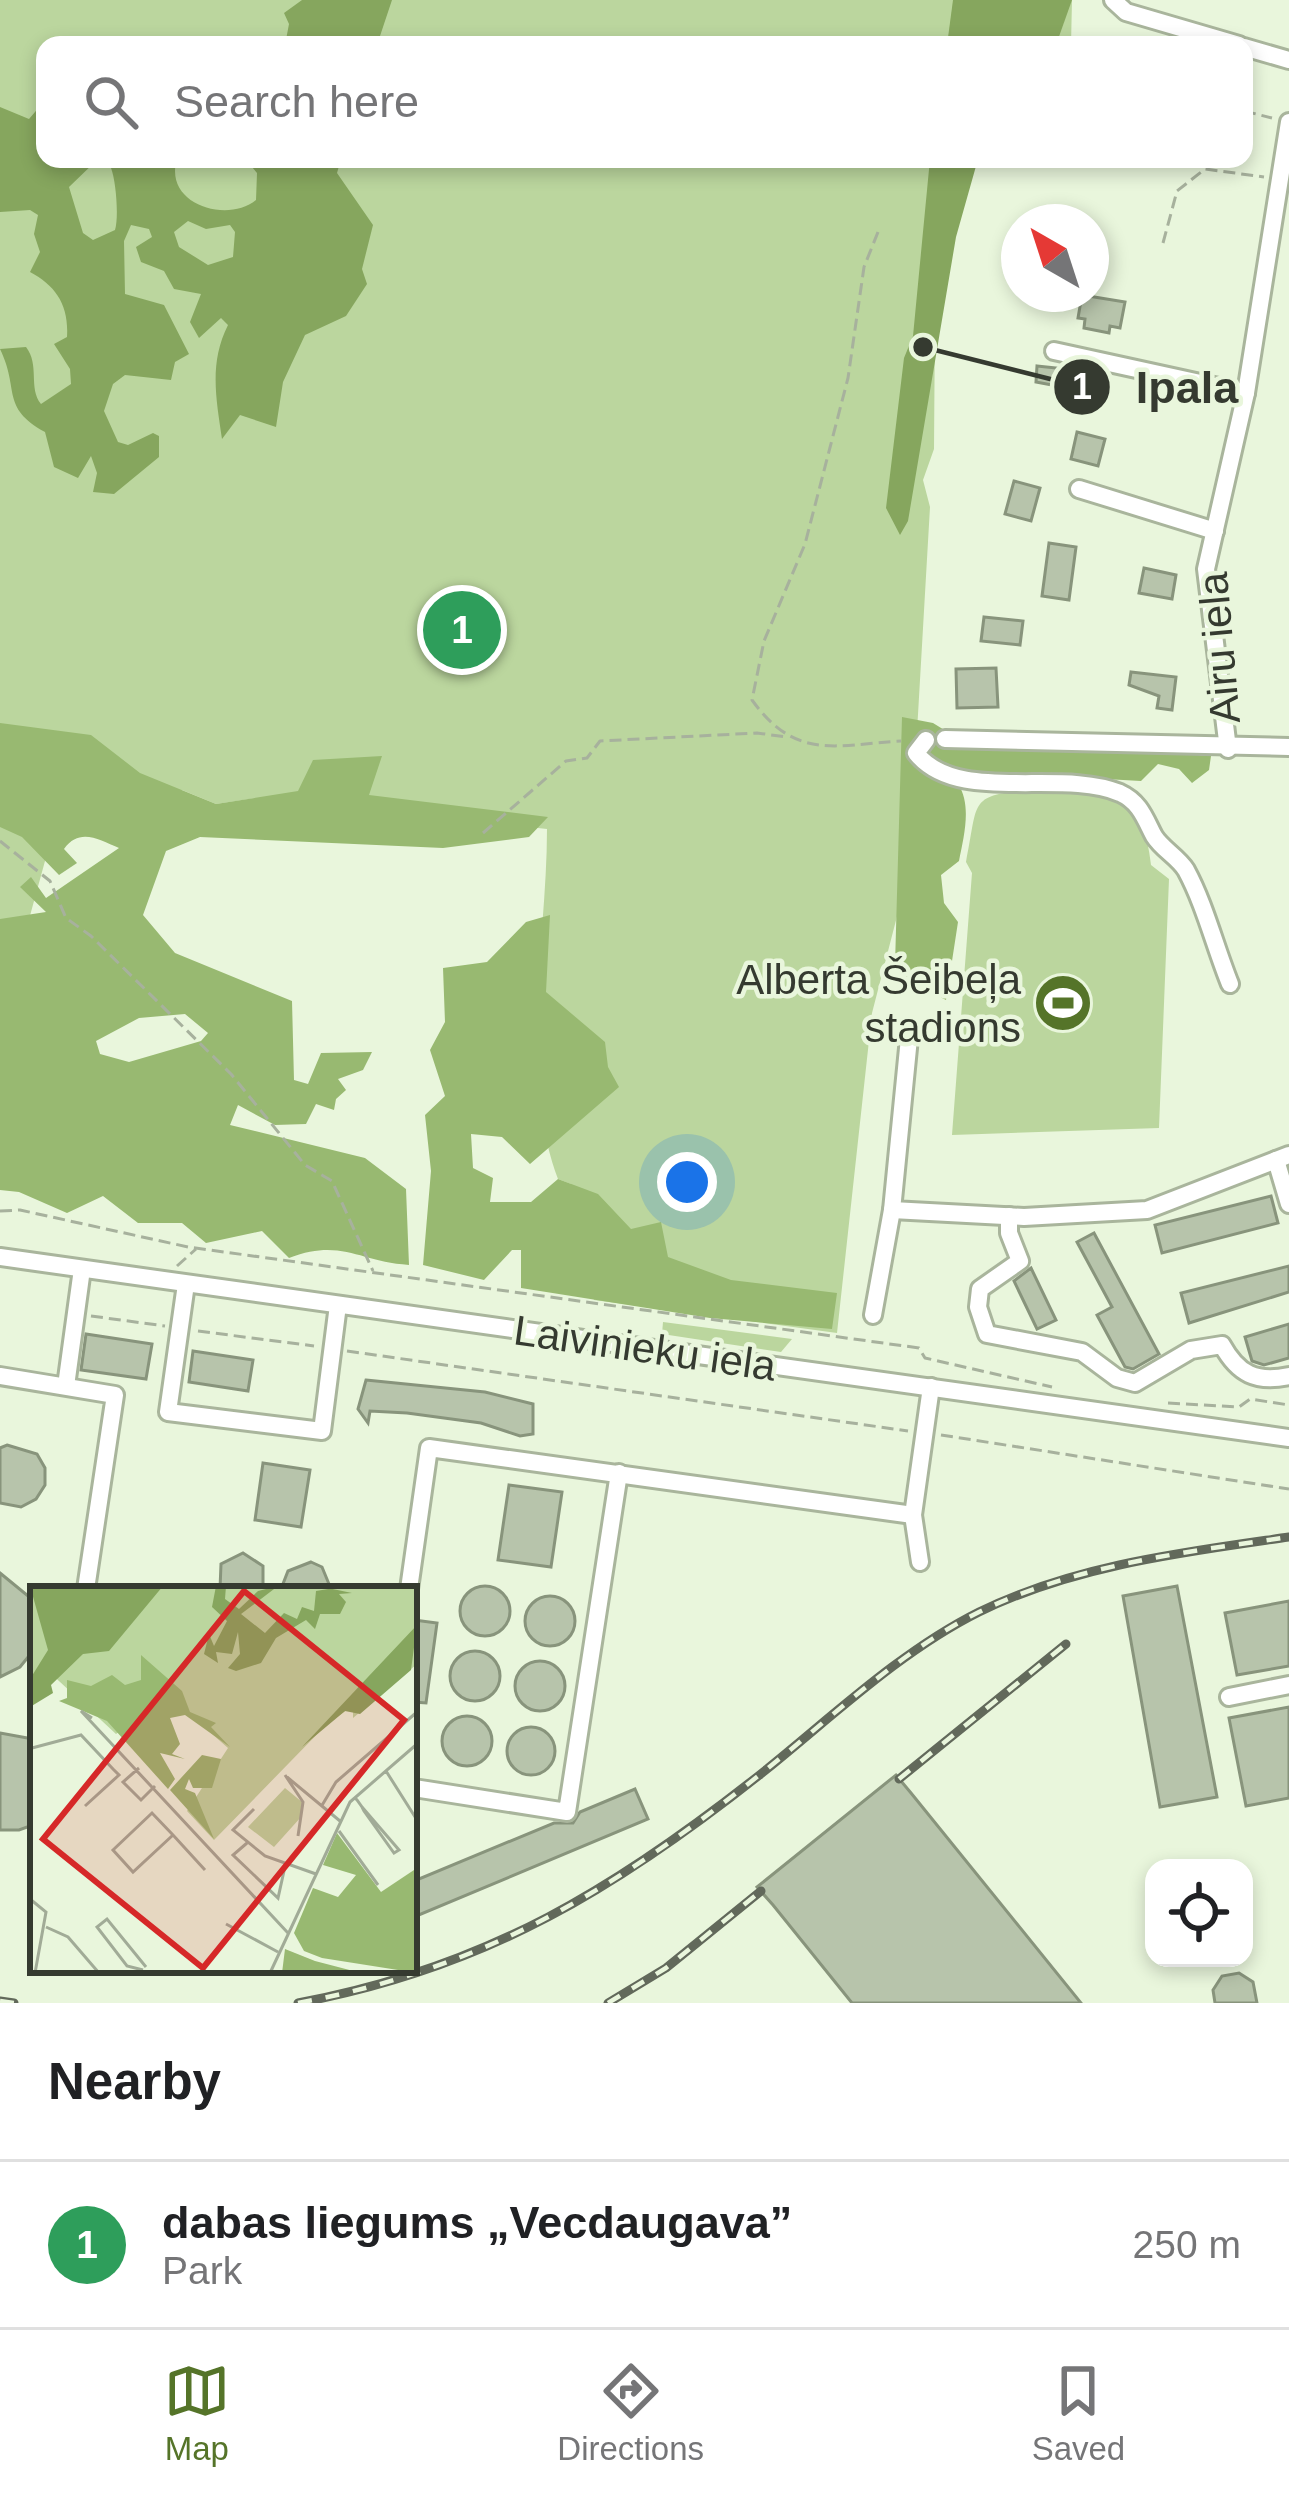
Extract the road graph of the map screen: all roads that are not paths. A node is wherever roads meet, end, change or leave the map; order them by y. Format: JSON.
{"nodes":[{"id":1,"x":1113,"y":0,"type":"edge"},
{"id":2,"x":1208,"y":36,"type":"edge"},
{"id":3,"x":1253,"y":49,"type":"edge"},
{"id":4,"x":1289,"y":60,"type":"edge"},
{"id":5,"x":1289,"y":122,"type":"edge"},
{"id":6,"x":1054,"y":351,"type":"dead end"},
{"id":7,"x":1246,"y":393,"type":"junction"},
{"id":8,"x":1079,"y":489,"type":"dead end"},
{"id":9,"x":1215,"y":530,"type":"junction"},
{"id":10,"x":1289,"y":747,"type":"edge"},
{"id":11,"x":1228,"y":749,"type":"junction"},
{"id":12,"x":1230,"y":984,"type":"dead end"},
{"id":13,"x":910,"y":1028,"type":"dead end"},
{"id":14,"x":1282,"y":1158,"type":"edge"},
{"id":15,"x":1289,"y":1204,"type":"edge"},
{"id":16,"x":892,"y":1210,"type":"junction"},
{"id":17,"x":1009,"y":1216,"type":"junction"},
{"id":18,"x":0,"y":1258,"type":"edge"},
{"id":19,"x":82,"y":1269,"type":"junction"},
{"id":20,"x":186,"y":1283,"type":"junction"},
{"id":21,"x":338,"y":1305,"type":"junction"},
{"id":22,"x":873,"y":1315,"type":"dead end"},
{"id":23,"x":0,"y":1376,"type":"edge"},
{"id":24,"x":1289,"y":1376,"type":"edge"},
{"id":25,"x":66,"y":1386,"type":"junction"},
{"id":26,"x":931,"y":1388,"type":"junction"},
{"id":27,"x":1289,"y":1438,"type":"edge"},
{"id":28,"x":620,"y":1473,"type":"junction"},
{"id":29,"x":913,"y":1515,"type":"junction"},
{"id":30,"x":920,"y":1562,"type":"dead end"},
{"id":31,"x":86,"y":1586,"type":"edge"},
{"id":32,"x":409,"y":1586,"type":"edge"},
{"id":33,"x":1289,"y":1685,"type":"edge"},
{"id":34,"x":1228,"y":1697,"type":"dead end"},
{"id":35,"x":417,"y":1789,"type":"edge"}],
"edges":[{"from":1,"to":2,"type":"street"},
{"from":3,"to":4,"type":"street"},
{"from":5,"to":7,"type":"street","name":"Airu iela"},
{"from":6,"to":7,"type":"street"},
{"from":7,"to":9,"type":"street","name":"Airu iela"},
{"from":8,"to":9,"type":"street"},
{"from":9,"to":11,"type":"street","name":"Airu iela"},
{"from":10,"to":11,"type":"street"},
{"from":11,"to":12,"type":"street"},
{"from":13,"to":16,"type":"street"},
{"from":14,"to":15,"type":"street"},
{"from":14,"to":17,"type":"street"},
{"from":16,"to":17,"type":"street"},
{"from":16,"to":22,"type":"street"},
{"from":17,"to":24,"type":"street"},
{"from":18,"to":19,"type":"street","name":"Laivinieku iela"},
{"from":19,"to":20,"type":"street","name":"Laivinieku iela"},
{"from":19,"to":25,"type":"street"},
{"from":20,"to":21,"type":"street","name":"Laivinieku iela"},
{"from":20,"to":21,"type":"street"},
{"from":21,"to":26,"type":"street","name":"Laivinieku iela"},
{"from":23,"to":25,"type":"street"},
{"from":25,"to":31,"type":"street"},
{"from":26,"to":27,"type":"street","name":"Laivinieku iela"},
{"from":26,"to":29,"type":"street"},
{"from":28,"to":29,"type":"street"},
{"from":28,"to":32,"type":"street"},
{"from":28,"to":35,"type":"street"},
{"from":29,"to":30,"type":"street"},
{"from":33,"to":34,"type":"street"}]}
